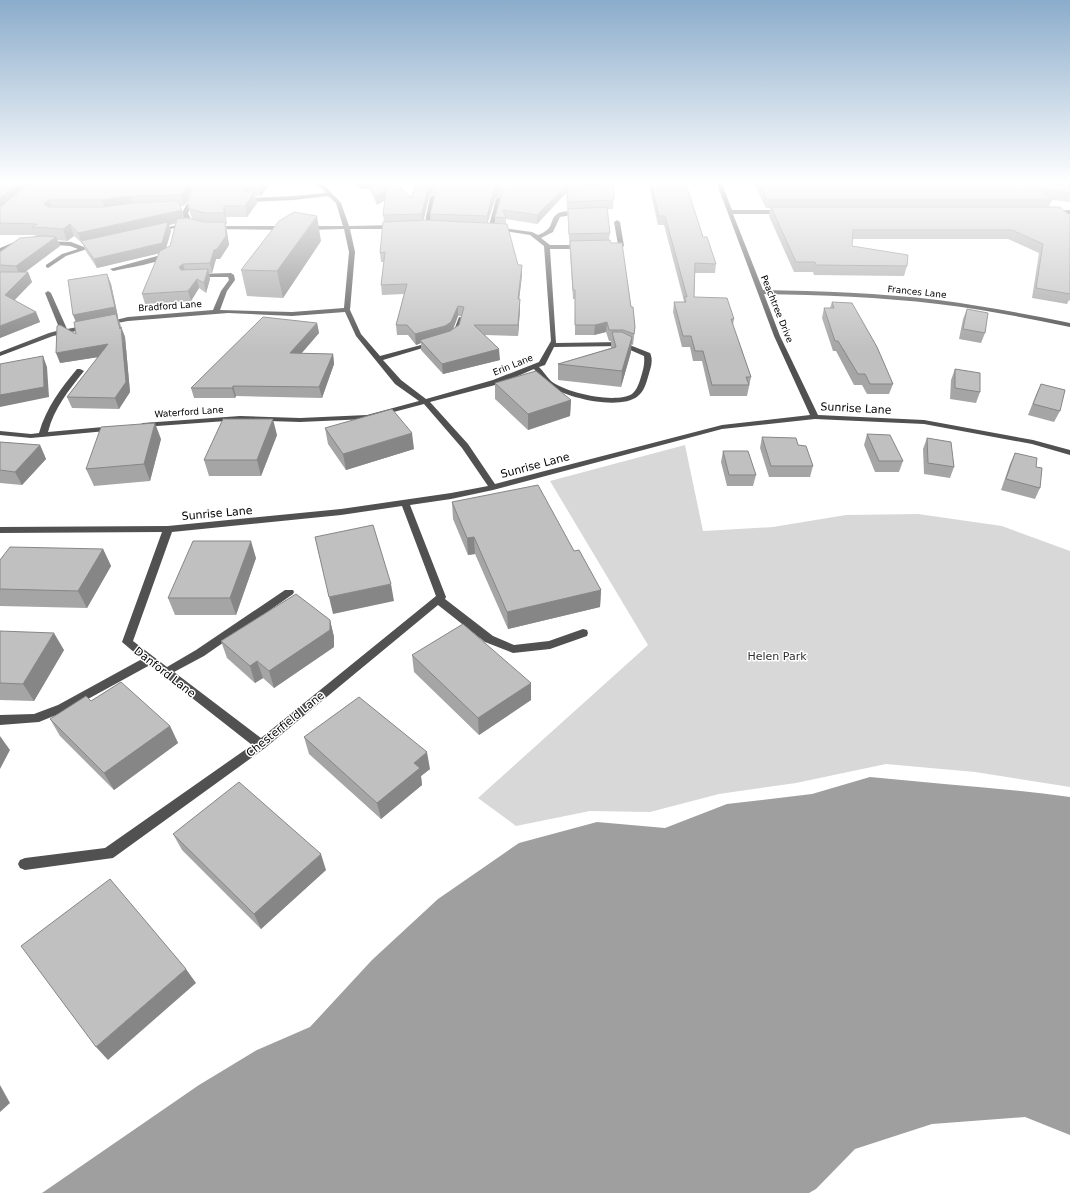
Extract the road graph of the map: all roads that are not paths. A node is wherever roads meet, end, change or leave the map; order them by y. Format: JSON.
{"nodes":[{"id":1,"x":349,"y":240,"type":"edge"},
{"id":2,"x":538,"y":240,"type":"edge"},
{"id":3,"x":619,"y":240,"type":"edge"},
{"id":4,"x":740,"y":240,"type":"edge"},
{"id":5,"x":36,"y":243,"type":"edge"},
{"id":6,"x":104,"y":243,"type":"edge"},
{"id":7,"x":29,"y":244,"type":"edge"},
{"id":8,"x":547,"y":247,"type":"junction"},
{"id":9,"x":592,"y":247,"type":"edge"},
{"id":10,"x":607,"y":247,"type":"edge"},
{"id":11,"x":82,"y":248,"type":"junction"},
{"id":12,"x":0,"y":250,"type":"edge"},
{"id":13,"x":170,"y":250,"type":"edge"},
{"id":14,"x":48,"y":266,"type":"dead end"},
{"id":15,"x":113,"y":269,"type":"dead end"},
{"id":16,"x":186,"y":277,"type":"edge"},
{"id":17,"x":760,"y":292,"type":"junction"},
{"id":18,"x":48,"y":293,"type":"dead end"},
{"id":19,"x":347,"y":310,"type":"junction"},
{"id":20,"x":216,"y":312,"type":"junction"},
{"id":21,"x":461,"y":318,"type":"edge"},
{"id":22,"x":1070,"y":324,"type":"edge"},
{"id":23,"x":64,"y":332,"type":"junction"},
{"id":24,"x":552,"y":345,"type":"junction"},
{"id":25,"x":0,"y":354,"type":"edge"},
{"id":26,"x":379,"y":359,"type":"junction"},
{"id":27,"x":535,"y":366,"type":"junction"},
{"id":28,"x":80,"y":371,"type":"dead end"},
{"id":29,"x":426,"y":402,"type":"junction"},
{"id":30,"x":815,"y":416,"type":"junction"},
{"id":31,"x":136,"y":426,"type":"edge"},
{"id":32,"x":121,"y":427,"type":"edge"},
{"id":33,"x":0,"y":433,"type":"edge"},
{"id":34,"x":43,"y":434,"type":"junction"},
{"id":35,"x":1070,"y":453,"type":"edge"},
{"id":36,"x":493,"y":487,"type":"junction"},
{"id":37,"x":405,"y":502,"type":"junction"},
{"id":38,"x":168,"y":529,"type":"junction"},
{"id":39,"x":0,"y":530,"type":"edge"},
{"id":40,"x":289,"y":592,"type":"dead end"},
{"id":41,"x":438,"y":598,"type":"junction"},
{"id":42,"x":583,"y":633,"type":"dead end"},
{"id":43,"x":150,"y":660,"type":"junction"},
{"id":44,"x":166,"y":672,"type":"junction"},
{"id":45,"x":0,"y":720,"type":"edge"},
{"id":46,"x":261,"y":745,"type":"junction"},
{"id":47,"x":25,"y":864,"type":"dead end"}],
"edges":[{"from":1,"to":19,"type":"street"},
{"from":2,"to":8,"type":"street"},
{"from":3,"to":10,"type":"street"},
{"from":4,"to":17,"type":"street","name":"Peachtree Drive"},
{"from":5,"to":11,"type":"street"},
{"from":6,"to":11,"type":"street"},
{"from":7,"to":12,"type":"street"},
{"from":8,"to":9,"type":"street"},
{"from":8,"to":24,"type":"street","name":"Erin Lane"},
{"from":11,"to":14,"type":"street"},
{"from":13,"to":15,"type":"street"},
{"from":16,"to":20,"type":"street"},
{"from":17,"to":22,"type":"street","name":"Frances Lane"},
{"from":17,"to":30,"type":"street","name":"Peachtree Drive"},
{"from":18,"to":23,"type":"street"},
{"from":19,"to":20,"type":"street","name":"Bradford Lane"},
{"from":19,"to":26,"type":"street"},
{"from":20,"to":23,"type":"street","name":"Bradford Lane"},
{"from":21,"to":26,"type":"street"},
{"from":23,"to":25,"type":"street","name":"Bradford Lane"},
{"from":24,"to":27,"type":"street","name":"Erin Lane"},
{"from":24,"to":27,"type":"street"},
{"from":26,"to":29,"type":"street"},
{"from":27,"to":29,"type":"street","name":"Erin Lane"},
{"from":28,"to":34,"type":"street"},
{"from":29,"to":31,"type":"street","name":"Waterford Lane"},
{"from":29,"to":36,"type":"street"},
{"from":30,"to":35,"type":"street","name":"Sunrise Lane"},
{"from":30,"to":36,"type":"street","name":"Sunrise Lane"},
{"from":32,"to":34,"type":"street"},
{"from":33,"to":34,"type":"street"},
{"from":36,"to":37,"type":"street","name":"Sunrise Lane"},
{"from":37,"to":38,"type":"street","name":"Sunrise Lane"},
{"from":37,"to":41,"type":"street"},
{"from":38,"to":39,"type":"street","name":"Sunrise Lane"},
{"from":38,"to":43,"type":"street","name":"Danford Lane"},
{"from":40,"to":44,"type":"street"},
{"from":41,"to":42,"type":"street"},
{"from":41,"to":46,"type":"street","name":"Chesterfield Lane"},
{"from":43,"to":44,"type":"street","name":"Danford Lane"},
{"from":43,"to":45,"type":"street"},
{"from":44,"to":46,"type":"street","name":"Danford Lane"},
{"from":46,"to":47,"type":"street","name":"Chesterfield Lane"}]}
